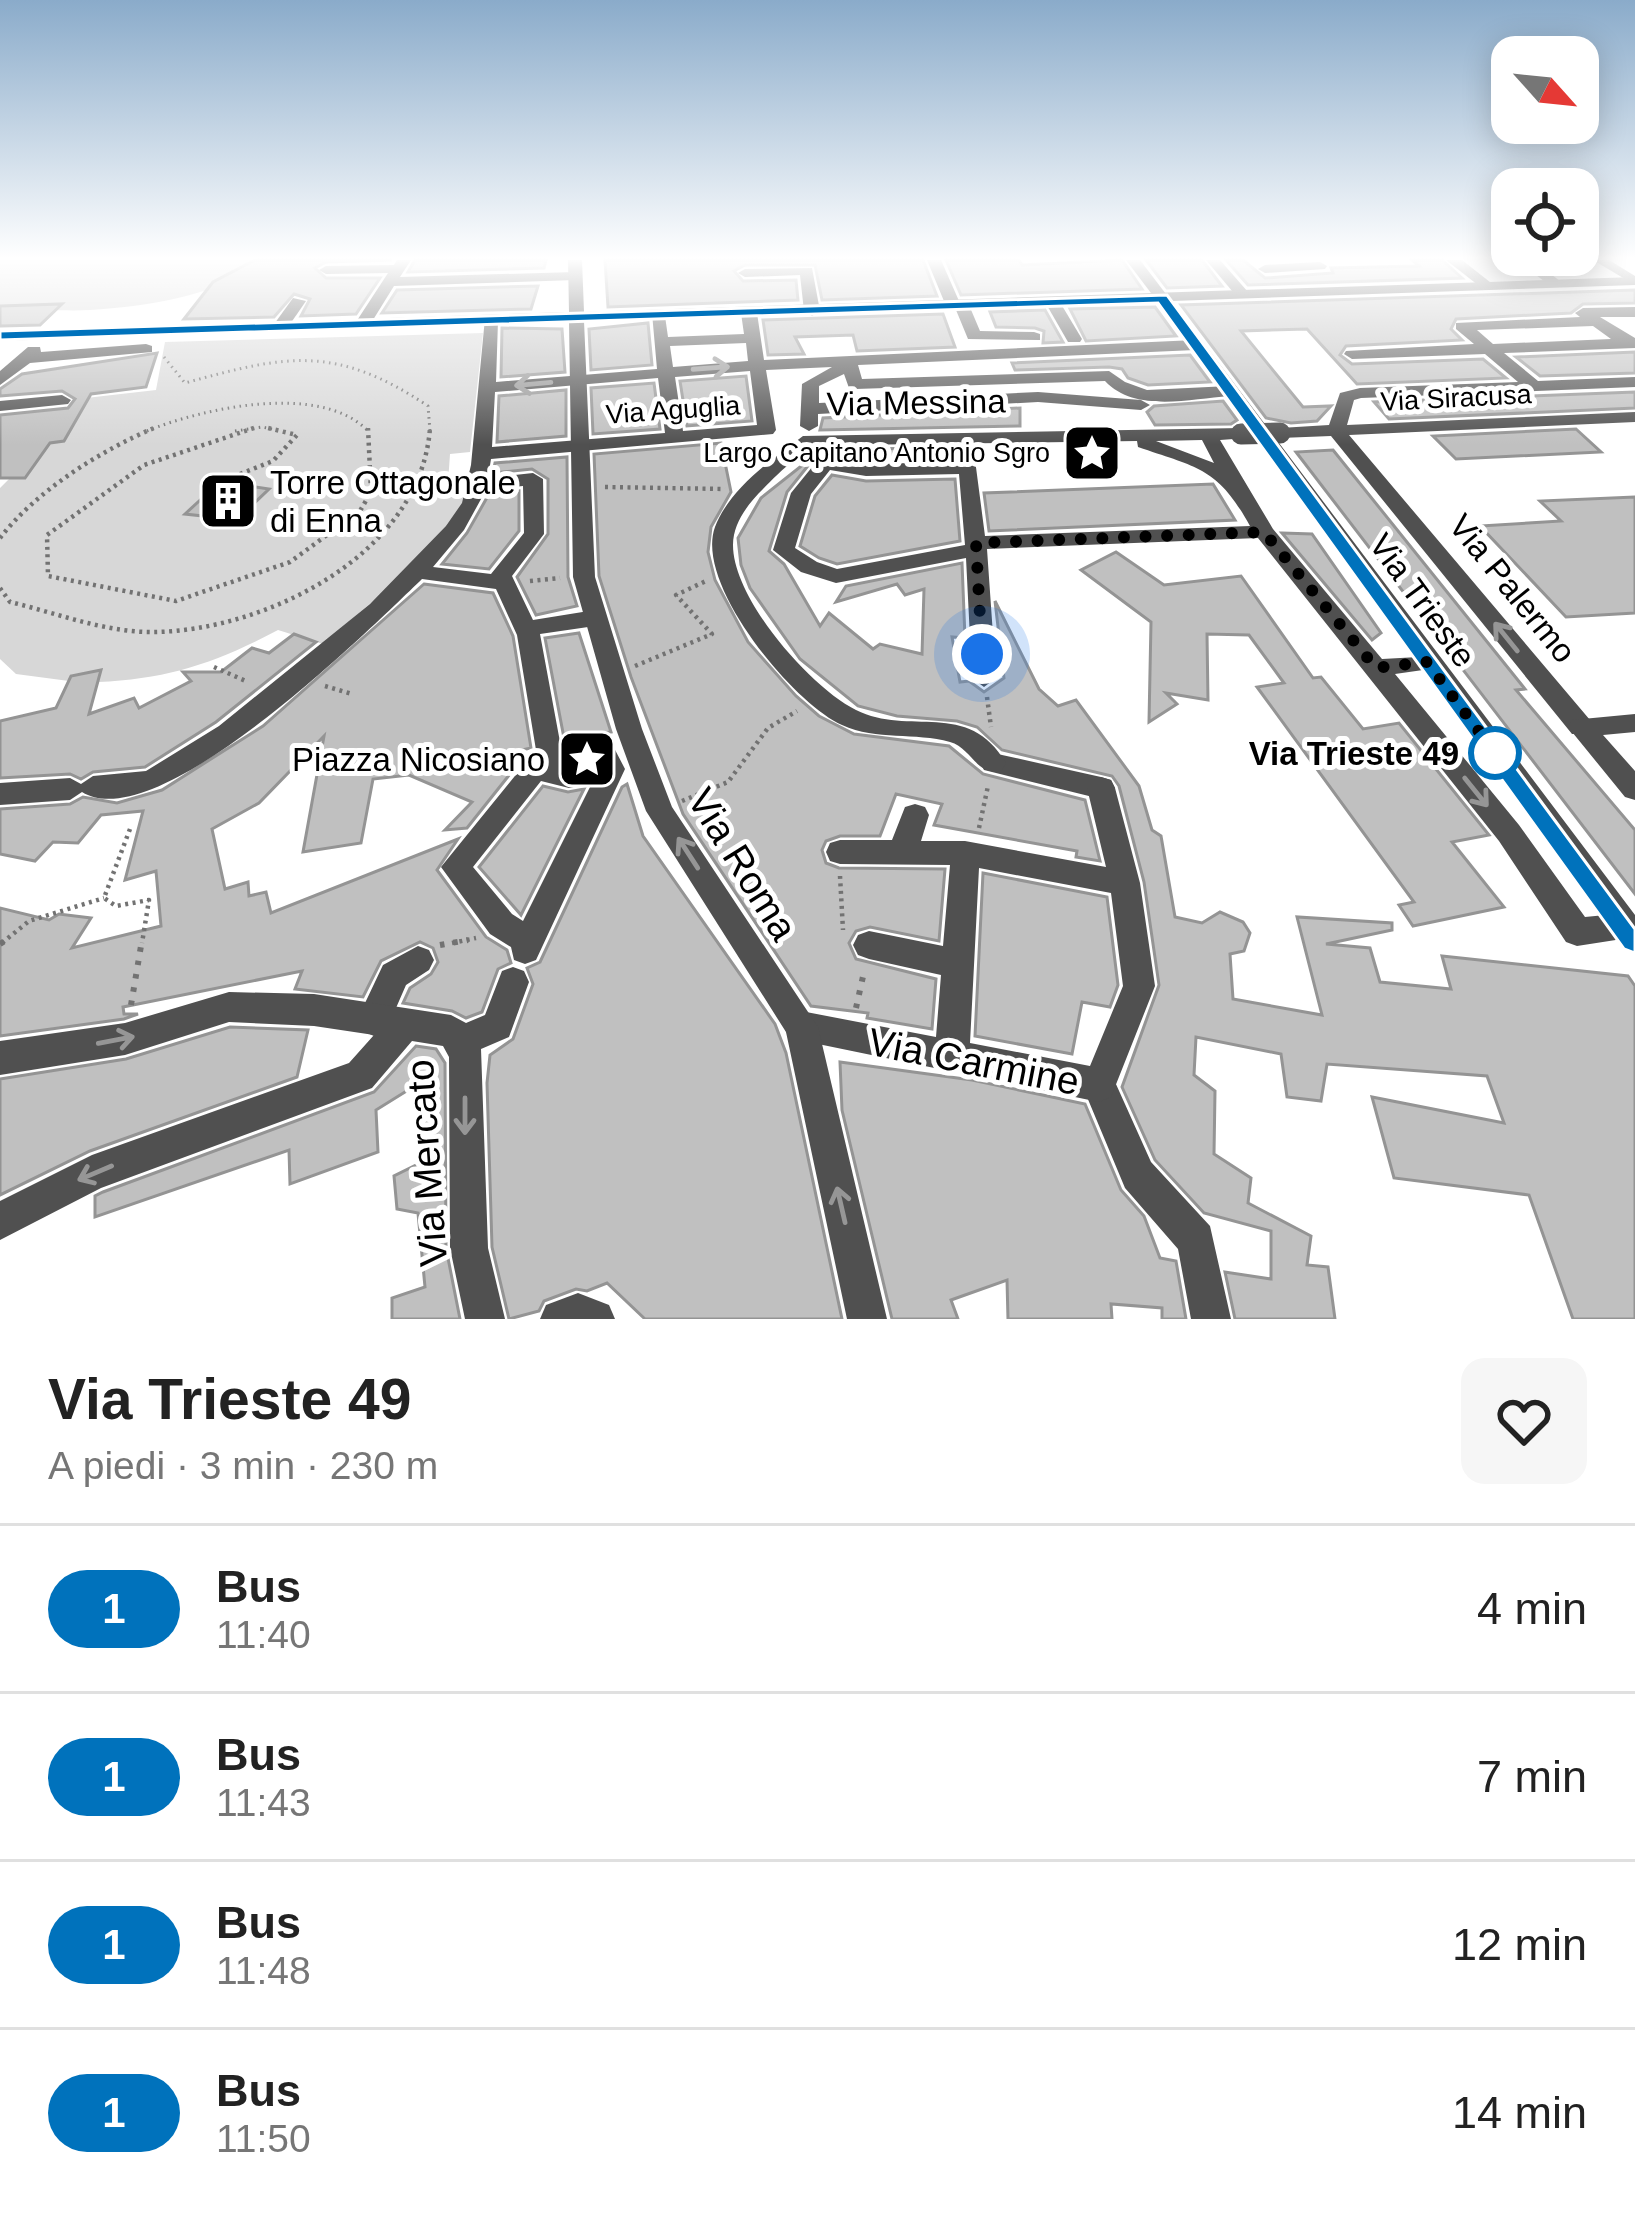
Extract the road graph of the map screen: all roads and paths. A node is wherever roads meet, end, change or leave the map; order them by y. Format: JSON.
{"nodes":[{"id":1,"x":490,"y":321,"type":"edge"},
{"id":2,"x":284,"y":322,"type":"edge"},
{"id":3,"x":364,"y":322,"type":"edge"},
{"id":4,"x":472,"y":322,"type":"edge"},
{"id":5,"x":579,"y":322,"type":"edge"},
{"id":6,"x":658,"y":322,"type":"edge"},
{"id":7,"x":750,"y":322,"type":"edge"},
{"id":8,"x":964,"y":322,"type":"edge"},
{"id":9,"x":1064,"y":322,"type":"edge"},
{"id":10,"x":1178,"y":322,"type":"edge"},
{"id":11,"x":1581,"y":322,"type":"edge"},
{"id":12,"x":1597,"y":322,"type":"edge"},
{"id":13,"x":362,"y":325,"type":"junction"},
{"id":14,"x":280,"y":328,"type":"junction"},
{"id":15,"x":50,"y":334,"type":"junction"},
{"id":16,"x":0,"y":336,"type":"edge"},
{"id":17,"x":753,"y":338,"type":"junction"},
{"id":18,"x":1074,"y":339,"type":"junction"},
{"id":19,"x":1192,"y":341,"type":"junction"},
{"id":20,"x":661,"y":343,"type":"junction"},
{"id":21,"x":1631,"y":343,"type":"edge"},
{"id":22,"x":974,"y":345,"type":"junction"},
{"id":23,"x":146,"y":349,"type":"joint"},
{"id":24,"x":1095,"y":349,"type":"junction"},
{"id":25,"x":1490,"y":349,"type":"junction"},
{"id":26,"x":1352,"y":354,"type":"dead end"},
{"id":27,"x":25,"y":358,"type":"junction"},
{"id":28,"x":854,"y":363,"type":"junction"},
{"id":29,"x":758,"y":365,"type":"junction"},
{"id":30,"x":665,"y":371,"type":"junction"},
{"id":31,"x":1109,"y":376,"type":"junction"},
{"id":32,"x":2,"y":377,"type":"edge"},
{"id":33,"x":985,"y":379,"type":"junction"},
{"id":34,"x":581,"y":380,"type":"junction"},
{"id":35,"x":1635,"y":382,"type":"edge"},
{"id":36,"x":1534,"y":386,"type":"junction"},
{"id":37,"x":484,"y":388,"type":"junction"},
{"id":38,"x":1454,"y":389,"type":"junction"},
{"id":39,"x":1228,"y":391,"type":"junction"},
{"id":40,"x":62,"y":400,"type":"dead end"},
{"id":41,"x":0,"y":406,"type":"edge"},
{"id":42,"x":1166,"y":406,"type":"dead end"},
{"id":43,"x":808,"y":409,"type":"junction"},
{"id":44,"x":1635,"y":417,"type":"edge"},
{"id":45,"x":1490,"y":424,"type":"junction"},
{"id":46,"x":1336,"y":431,"type":"junction"},
{"id":47,"x":1241,"y":434,"type":"joint"},
{"id":48,"x":1106,"y":435,"type":"junction"},
{"id":49,"x":1208,"y":435,"type":"junction"},
{"id":50,"x":675,"y":436,"type":"junction"},
{"id":51,"x":963,"y":438,"type":"junction"},
{"id":52,"x":810,"y":440,"type":"junction"},
{"id":53,"x":845,"y":440,"type":"junction"},
{"id":54,"x":584,"y":444,"type":"junction"},
{"id":55,"x":479,"y":454,"type":"junction"},
{"id":56,"x":826,"y":464,"type":"junction"},
{"id":57,"x":969,"y":468,"type":"junction"},
{"id":58,"x":240,"y":474,"type":"dead end"},
{"id":59,"x":764,"y":475,"type":"junction"},
{"id":60,"x":1235,"y":484,"type":"junction"},
{"id":61,"x":475,"y":485,"type":"junction"},
{"id":62,"x":582,"y":487,"type":"junction"},
{"id":63,"x":1264,"y":532,"type":"junction"},
{"id":64,"x":0,"y":538,"type":"edge"},
{"id":65,"x":976,"y":546,"type":"junction"},
{"id":66,"x":726,"y":559,"type":"junction"},
{"id":67,"x":414,"y":571,"type":"junction"},
{"id":68,"x":584,"y":577,"type":"junction"},
{"id":69,"x":506,"y":583,"type":"junction"},
{"id":70,"x":0,"y":587,"type":"edge"},
{"id":71,"x":596,"y":618,"type":"junction"},
{"id":72,"x":524,"y":628,"type":"junction"},
{"id":73,"x":1427,"y":662,"type":"junction"},
{"id":74,"x":214,"y":667,"type":"dead end"},
{"id":75,"x":1376,"y":668,"type":"junction"},
{"id":76,"x":613,"y":674,"type":"junction"},
{"id":77,"x":984,"y":678,"type":"dead end"},
{"id":78,"x":275,"y":694,"type":"junction"},
{"id":79,"x":812,"y":702,"type":"dead end"},
{"id":80,"x":1635,"y":723,"type":"edge"},
{"id":81,"x":1580,"y":727,"type":"junction"},
{"id":82,"x":549,"y":752,"type":"junction"},
{"id":83,"x":1635,"y":789,"type":"edge"},
{"id":84,"x":0,"y":794,"type":"edge"},
{"id":85,"x":660,"y":811,"type":"junction"},
{"id":86,"x":915,"y":815,"type":"dead end"},
{"id":87,"x":130,"y":829,"type":"dead end"},
{"id":88,"x":840,"y":852,"type":"dead end"},
{"id":89,"x":902,"y":853,"type":"junction"},
{"id":90,"x":965,"y":854,"type":"junction"},
{"id":91,"x":1125,"y":883,"type":"junction"},
{"id":92,"x":104,"y":898,"type":"junction"},
{"id":93,"x":1630,"y":933,"type":"edge"},
{"id":94,"x":0,"y":944,"type":"edge"},
{"id":95,"x":869,"y":945,"type":"dead end"},
{"id":96,"x":522,"y":958,"type":"junction"},
{"id":97,"x":418,"y":960,"type":"joint"},
{"id":98,"x":958,"y":964,"type":"junction"},
{"id":99,"x":390,"y":1022,"type":"junction"},
{"id":100,"x":801,"y":1027,"type":"junction"},
{"id":101,"x":125,"y":1040,"type":"junction"},
{"id":102,"x":461,"y":1041,"type":"junction"},
{"id":103,"x":952,"y":1054,"type":"junction"},
{"id":104,"x":0,"y":1058,"type":"edge"},
{"id":105,"x":1099,"y":1085,"type":"junction"},
{"id":106,"x":0,"y":1221,"type":"edge"},
{"id":107,"x":485,"y":1319,"type":"edge"},
{"id":108,"x":560,"y":1319,"type":"edge"},
{"id":109,"x":595,"y":1319,"type":"edge"},
{"id":110,"x":867,"y":1319,"type":"edge"},
{"id":111,"x":1211,"y":1319,"type":"edge"}],
"edges":[{"from":1,"to":37,"type":"street"},
{"from":2,"to":14,"type":"street"},
{"from":3,"to":13,"type":"street"},
{"from":4,"to":13,"type":"street"},
{"from":5,"to":34,"type":"street","name":"Via Roma"},
{"from":6,"to":20,"type":"street"},
{"from":7,"to":17,"type":"street"},
{"from":8,"to":22,"type":"street"},
{"from":9,"to":18,"type":"street"},
{"from":10,"to":19,"type":"street","name":"Via Trieste"},
{"from":11,"to":25,"type":"street"},
{"from":12,"to":21,"type":"street"},
{"from":13,"to":14,"type":"street"},
{"from":14,"to":15,"type":"street"},
{"from":15,"to":16,"type":"street"},
{"from":15,"to":27,"type":"street"},
{"from":17,"to":20,"type":"street"},
{"from":17,"to":29,"type":"street"},
{"from":18,"to":19,"type":"street"},
{"from":18,"to":22,"type":"street"},
{"from":19,"to":24,"type":"street"},
{"from":19,"to":39,"type":"street","name":"Via Trieste"},
{"from":20,"to":30,"type":"street"},
{"from":21,"to":25,"type":"street"},
{"from":22,"to":24,"type":"street"},
{"from":22,"to":28,"type":"street"},
{"from":22,"to":33,"type":"street"},
{"from":23,"to":27,"type":"street"},
{"from":23,"to":70,"type":"path"},
{"from":24,"to":31,"type":"street"},
{"from":25,"to":26,"type":"street"},
{"from":25,"to":36,"type":"street"},
{"from":27,"to":32,"type":"street"},
{"from":28,"to":29,"type":"street"},
{"from":28,"to":33,"type":"street"},
{"from":28,"to":43,"type":"street"},
{"from":30,"to":29,"type":"street","one_way":true},
{"from":29,"to":50,"type":"street","name":"Via Aguglia"},
{"from":30,"to":34,"type":"street"},
{"from":30,"to":50,"type":"street"},
{"from":31,"to":33,"type":"street"},
{"from":31,"to":39,"type":"street"},
{"from":34,"to":37,"type":"street","one_way":true},
{"from":34,"to":54,"type":"street","name":"Via Roma"},
{"from":35,"to":36,"type":"street"},
{"from":36,"to":38,"type":"street"},
{"from":37,"to":55,"type":"street"},
{"from":38,"to":45,"type":"street"},
{"from":38,"to":46,"type":"street"},
{"from":39,"to":73,"type":"street","name":"Via Trieste"},
{"from":40,"to":41,"type":"street"},
{"from":42,"to":43,"type":"street"},
{"from":43,"to":52,"type":"street"},
{"from":44,"to":45,"type":"street","name":"Via Siracusa"},
{"from":45,"to":46,"type":"street","name":"Via Siracusa"},
{"from":46,"to":47,"type":"street","name":"Via Siracusa","bridge":true},
{"from":81,"to":46,"type":"street","name":"Via Palermo","one_way":true},
{"from":47,"to":49,"type":"street","name":"Via Messina"},
{"from":48,"to":49,"type":"street","name":"Via Messina"},
{"from":48,"to":51,"type":"street","name":"Via Messina"},
{"from":48,"to":60,"type":"street"},
{"from":49,"to":60,"type":"street"},
{"from":50,"to":54,"type":"street","name":"Via Aguglia"},
{"from":51,"to":53,"type":"street","name":"Via Messina"},
{"from":51,"to":57,"type":"street"},
{"from":52,"to":53,"type":"street","name":"Via Messina"},
{"from":52,"to":59,"type":"street","name":"Via Messina"},
{"from":53,"to":56,"type":"street"},
{"from":54,"to":55,"type":"street","name":"Via Aguglia"},
{"from":54,"to":62,"type":"street","name":"Via Roma"},
{"from":55,"to":61,"type":"street"},
{"from":56,"to":57,"type":"street"},
{"from":56,"to":65,"type":"street"},
{"from":57,"to":65,"type":"street"},
{"from":58,"to":64,"type":"path"},
{"from":59,"to":62,"type":"path"},
{"from":59,"to":66,"type":"street","name":"Via Messina"},
{"from":60,"to":63,"type":"street"},
{"from":61,"to":67,"type":"street"},
{"from":61,"to":69,"type":"street"},
{"from":62,"to":68,"type":"street","name":"Via Roma"},
{"from":63,"to":65,"type":"street"},
{"from":63,"to":75,"type":"street"},
{"from":65,"to":77,"type":"street"},
{"from":66,"to":76,"type":"path"},
{"from":66,"to":91,"type":"street"},
{"from":67,"to":69,"type":"street"},
{"from":67,"to":78,"type":"street"},
{"from":68,"to":69,"type":"path"},
{"from":68,"to":71,"type":"street","name":"Via Roma"},
{"from":69,"to":72,"type":"street"},
{"from":71,"to":72,"type":"street"},
{"from":71,"to":76,"type":"street","name":"Via Roma"},
{"from":72,"to":82,"type":"street"},
{"from":73,"to":75,"type":"street"},
{"from":73,"to":93,"type":"street","name":"Via Trieste"},
{"from":74,"to":78,"type":"path"},
{"from":75,"to":93,"type":"street","one_way":true},
{"from":76,"to":85,"type":"street","name":"Via Roma"},
{"from":78,"to":84,"type":"street"},
{"from":79,"to":85,"type":"path"},
{"from":80,"to":81,"type":"street"},
{"from":81,"to":83,"type":"street","name":"Via Palermo"},
{"from":82,"to":96,"type":"street"},
{"from":82,"to":96,"type":"street"},
{"from":100,"to":85,"type":"street","name":"Via Roma","one_way":true},
{"from":86,"to":89,"type":"street"},
{"from":87,"to":92,"type":"path"},
{"from":88,"to":89,"type":"street"},
{"from":89,"to":90,"type":"street"},
{"from":90,"to":91,"type":"street"},
{"from":90,"to":98,"type":"street"},
{"from":91,"to":105,"type":"street"},
{"from":92,"to":94,"type":"path"},
{"from":92,"to":101,"type":"path"},
{"from":95,"to":98,"type":"street"},
{"from":96,"to":97,"type":"path"},
{"from":96,"to":102,"type":"street"},
{"from":97,"to":99,"type":"street"},
{"from":98,"to":103,"type":"street"},
{"from":99,"to":101,"type":"street","name":"Via Mercato"},
{"from":99,"to":102,"type":"street","name":"Via Mercato"},
{"from":99,"to":106,"type":"street","one_way":true},
{"from":100,"to":103,"type":"street","name":"Via Carmine"},
{"from":110,"to":100,"type":"street","name":"Via Roma","one_way":true},
{"from":104,"to":101,"type":"street","name":"Via Mercato","one_way":true},
{"from":102,"to":107,"type":"street","name":"Via Mercato","one_way":true},
{"from":103,"to":105,"type":"street","name":"Via Carmine"},
{"from":105,"to":111,"type":"street","name":"Via Carmine"},
{"from":108,"to":109,"type":"street"}]}
